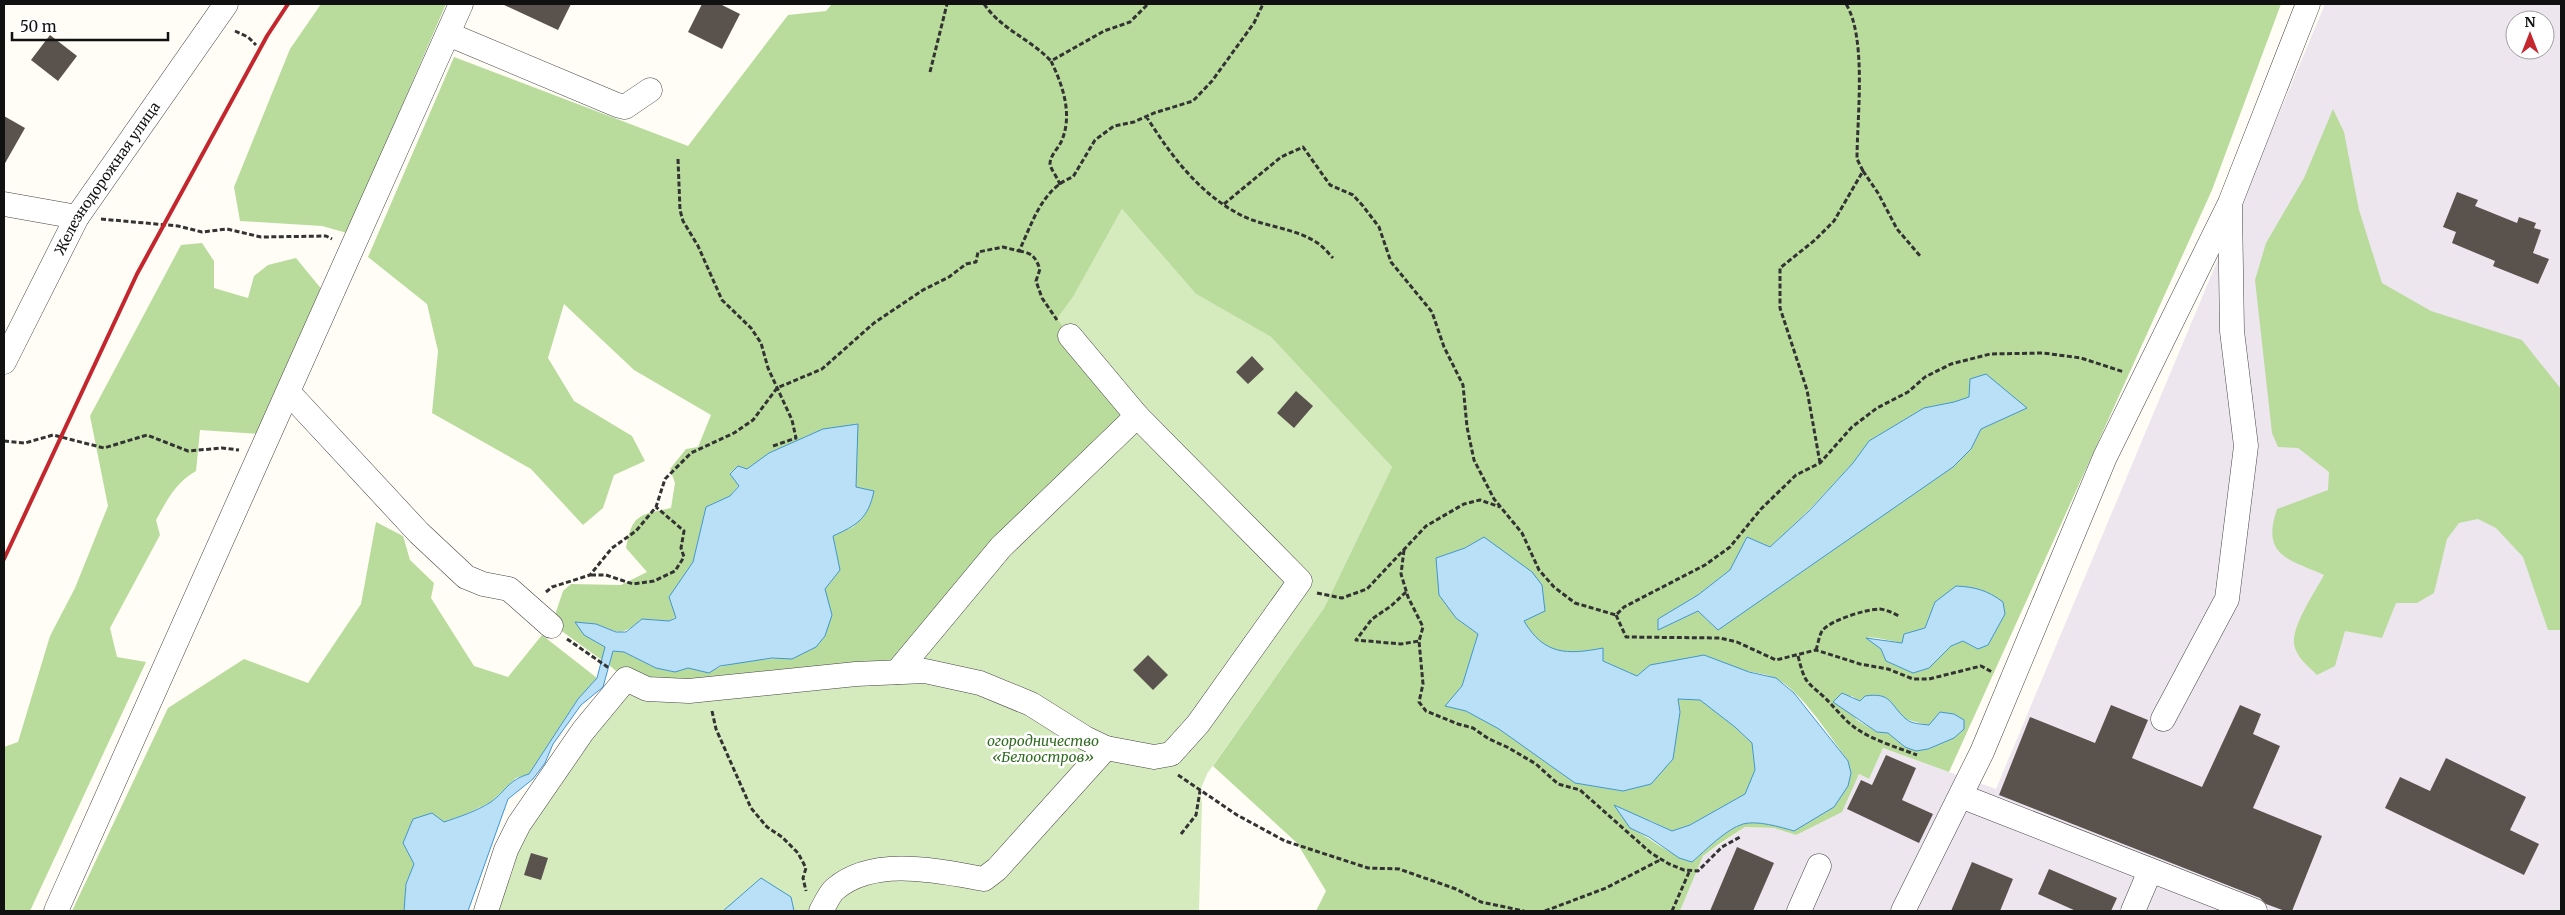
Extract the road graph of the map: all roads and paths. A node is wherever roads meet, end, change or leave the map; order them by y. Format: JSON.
{"nodes":[{"id":1,"x":226,"y":4,"type":"edge"},
{"id":2,"x":461,"y":4,"type":"edge"},
{"id":3,"x":947,"y":4,"type":"edge"},
{"id":4,"x":984,"y":4,"type":"edge"},
{"id":5,"x":1148,"y":4,"type":"edge"},
{"id":6,"x":1263,"y":4,"type":"edge"},
{"id":7,"x":1846,"y":4,"type":"edge"},
{"id":8,"x":2308,"y":4,"type":"edge"},
{"id":9,"x":443,"y":44,"type":"junction"},
{"id":10,"x":1051,"y":61,"type":"junction"},
{"id":11,"x":930,"y":72,"type":"dead end"},
{"id":12,"x":650,"y":90,"type":"dead end"},
{"id":13,"x":1146,"y":116,"type":"junction"},
{"id":14,"x":678,"y":159,"type":"dead end"},
{"id":15,"x":1863,"y":171,"type":"junction"},
{"id":16,"x":1060,"y":185,"type":"junction"},
{"id":17,"x":2230,"y":203,"type":"junction"},
{"id":18,"x":4,"y":204,"type":"edge"},
{"id":19,"x":1224,"y":204,"type":"junction"},
{"id":20,"x":77,"y":217,"type":"junction"},
{"id":21,"x":353,"y":249,"type":"junction"},
{"id":22,"x":1019,"y":251,"type":"junction"},
{"id":23,"x":1921,"y":256,"type":"dead end"},
{"id":24,"x":1333,"y":258,"type":"dead end"},
{"id":25,"x":1070,"y":336,"type":"joint"},
{"id":26,"x":4,"y":362,"type":"edge"},
{"id":27,"x":2142,"y":382,"type":"junction"},
{"id":28,"x":777,"y":388,"type":"junction"},
{"id":29,"x":289,"y":393,"type":"junction"},
{"id":30,"x":1137,"y":416,"type":"junction"},
{"id":31,"x":4,"y":441,"type":"edge"},
{"id":32,"x":773,"y":446,"type":"dead end"},
{"id":33,"x":262,"y":454,"type":"junction"},
{"id":34,"x":1820,"y":463,"type":"junction"},
{"id":35,"x":656,"y":507,"type":"junction"},
{"id":36,"x":1501,"y":507,"type":"junction"},
{"id":37,"x":1404,"y":550,"type":"junction"},
{"id":38,"x":590,"y":575,"type":"junction"},
{"id":39,"x":1300,"y":581,"type":"junction"},
{"id":40,"x":1406,"y":592,"type":"junction"},
{"id":41,"x":528,"y":606,"type":"junction"},
{"id":42,"x":1616,"y":615,"type":"junction"},
{"id":43,"x":1899,"y":616,"type":"dead end"},
{"id":44,"x":551,"y":626,"type":"joint"},
{"id":45,"x":1420,"y":641,"type":"junction"},
{"id":46,"x":1816,"y":650,"type":"junction"},
{"id":47,"x":1798,"y":656,"type":"junction"},
{"id":48,"x":612,"y":670,"type":"dead end"},
{"id":49,"x":897,"y":672,"type":"junction"},
{"id":50,"x":2009,"y":686,"type":"junction"},
{"id":51,"x":704,"y":690,"type":"junction"},
{"id":52,"x":2163,"y":718,"type":"dead end"},
{"id":53,"x":1106,"y":748,"type":"junction"},
{"id":54,"x":1917,"y":755,"type":"dead end"},
{"id":55,"x":1154,"y":758,"type":"junction"},
{"id":56,"x":1200,"y":791,"type":"junction"},
{"id":57,"x":1961,"y":796,"type":"junction"},
{"id":58,"x":1181,"y":834,"type":"dead end"},
{"id":59,"x":1740,"y":837,"type":"dead end"},
{"id":60,"x":1661,"y":860,"type":"junction"},
{"id":61,"x":1819,"y":866,"type":"dead end"},
{"id":62,"x":1690,"y":870,"type":"junction"},
{"id":63,"x":2150,"y":871,"type":"junction"},
{"id":64,"x":814,"y":903,"type":"edge"},
{"id":65,"x":56,"y":911,"type":"edge"},
{"id":66,"x":486,"y":911,"type":"edge"},
{"id":67,"x":1524,"y":911,"type":"edge"},
{"id":68,"x":1544,"y":911,"type":"edge"},
{"id":69,"x":1672,"y":911,"type":"edge"},
{"id":70,"x":1799,"y":911,"type":"edge"},
{"id":71,"x":1903,"y":911,"type":"edge"},
{"id":72,"x":2133,"y":911,"type":"edge"},
{"id":73,"x":2255,"y":911,"type":"edge"}],
"edges":[{"from":1,"to":20,"type":"street","name":"Железнодорожная улица"},
{"from":2,"to":9,"type":"street"},
{"from":3,"to":11,"type":"path"},
{"from":4,"to":10,"type":"path"},
{"from":5,"to":10,"type":"path"},
{"from":6,"to":13,"type":"path"},
{"from":7,"to":15,"type":"path"},
{"from":8,"to":17,"type":"street"},
{"from":9,"to":12,"type":"street"},
{"from":9,"to":21,"type":"street"},
{"from":10,"to":16,"type":"path"},
{"from":13,"to":16,"type":"path"},
{"from":13,"to":19,"type":"path"},
{"from":14,"to":28,"type":"path"},
{"from":15,"to":23,"type":"path"},
{"from":15,"to":34,"type":"path"},
{"from":16,"to":22,"type":"path"},
{"from":17,"to":27,"type":"street"},
{"from":17,"to":52,"type":"street"},
{"from":18,"to":20,"type":"street"},
{"from":19,"to":24,"type":"path"},
{"from":19,"to":36,"type":"path"},
{"from":20,"to":21,"type":"path"},
{"from":20,"to":26,"type":"street","name":"Железнодорожная улица"},
{"from":21,"to":29,"type":"street"},
{"from":22,"to":25,"type":"path"},
{"from":22,"to":28,"type":"path"},
{"from":25,"to":30,"type":"street"},
{"from":27,"to":34,"type":"path"},
{"from":27,"to":50,"type":"street"},
{"from":28,"to":32,"type":"path"},
{"from":28,"to":35,"type":"path"},
{"from":29,"to":33,"type":"street"},
{"from":29,"to":41,"type":"street"},
{"from":30,"to":39,"type":"street"},
{"from":30,"to":49,"type":"street"},
{"from":31,"to":33,"type":"path"},
{"from":33,"to":65,"type":"street"},
{"from":34,"to":42,"type":"path"},
{"from":35,"to":38,"type":"path"},
{"from":35,"to":38,"type":"path"},
{"from":36,"to":37,"type":"path"},
{"from":36,"to":42,"type":"path"},
{"from":37,"to":39,"type":"path"},
{"from":37,"to":40,"type":"path"},
{"from":38,"to":41,"type":"path"},
{"from":39,"to":55,"type":"street"},
{"from":40,"to":45,"type":"path"},
{"from":40,"to":45,"type":"path"},
{"from":41,"to":44,"type":"street"},
{"from":42,"to":47,"type":"path"},
{"from":43,"to":46,"type":"path"},
{"from":44,"to":48,"type":"path"},
{"from":45,"to":60,"type":"path"},
{"from":46,"to":47,"type":"path"},
{"from":46,"to":50,"type":"path"},
{"from":47,"to":54,"type":"path"},
{"from":49,"to":51,"type":"street"},
{"from":49,"to":53,"type":"street"},
{"from":50,"to":57,"type":"street"},
{"from":51,"to":64,"type":"path"},
{"from":51,"to":66,"type":"street"},
{"from":53,"to":55,"type":"street"},
{"from":53,"to":64,"type":"street"},
{"from":55,"to":56,"type":"path"},
{"from":56,"to":58,"type":"path"},
{"from":56,"to":67,"type":"path"},
{"from":57,"to":63,"type":"street"},
{"from":57,"to":71,"type":"street"},
{"from":59,"to":62,"type":"path"},
{"from":60,"to":62,"type":"path"},
{"from":60,"to":68,"type":"path"},
{"from":61,"to":70,"type":"street"},
{"from":62,"to":69,"type":"path"},
{"from":63,"to":72,"type":"street"},
{"from":63,"to":73,"type":"street"}]}
